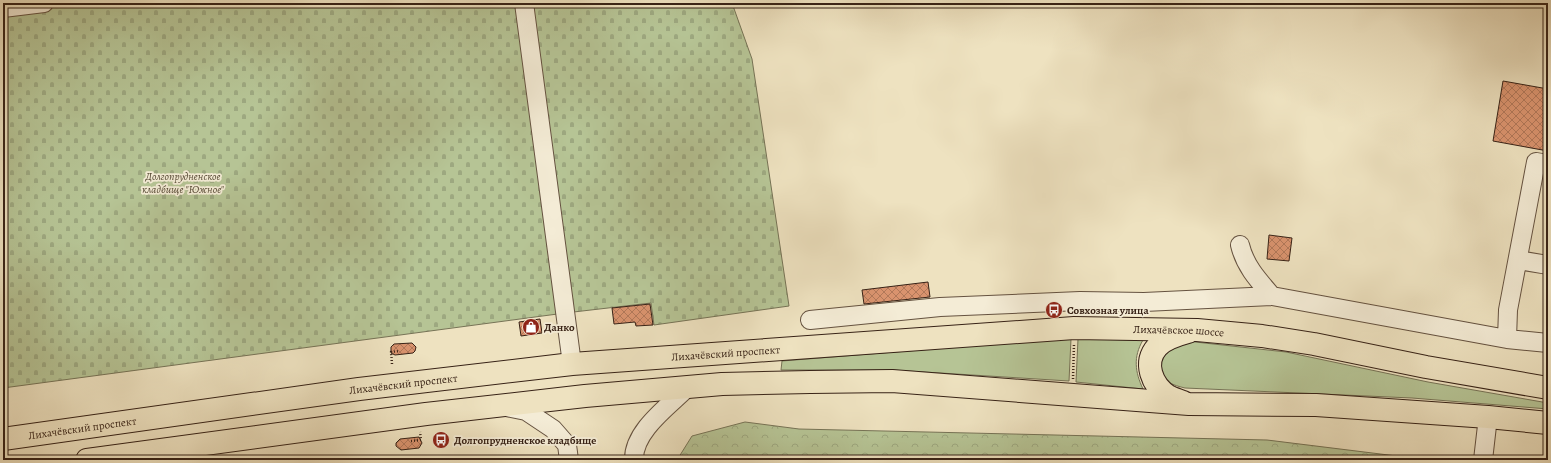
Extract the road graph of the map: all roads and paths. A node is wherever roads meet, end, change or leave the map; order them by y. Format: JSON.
{"nodes":[{"id":1,"x":44,"y":3,"type":"edge"},
{"id":2,"x":524,"y":3,"type":"edge"},
{"id":3,"x":3,"y":8,"type":"edge"},
{"id":4,"x":1548,"y":164,"type":"edge"},
{"id":5,"x":1240,"y":245,"type":"dead end"},
{"id":6,"x":1518,"y":260,"type":"junction"},
{"id":7,"x":1548,"y":265,"type":"edge"},
{"id":8,"x":1272,"y":296,"type":"junction"},
{"id":9,"x":810,"y":320,"type":"dead end"},
{"id":10,"x":1197,"y":330,"type":"junction"},
{"id":11,"x":1074,"y":339,"type":"dead end"},
{"id":12,"x":1507,"y":339,"type":"junction"},
{"id":13,"x":1548,"y":343,"type":"edge"},
{"id":14,"x":805,"y":346,"type":"joint"},
{"id":15,"x":400,"y":351,"type":"dead end"},
{"id":16,"x":392,"y":364,"type":"dead end"},
{"id":17,"x":572,"y":364,"type":"junction"},
{"id":18,"x":1072,"y":381,"type":"dead end"},
{"id":19,"x":688,"y":387,"type":"junction"},
{"id":20,"x":1548,"y":388,"type":"edge"},
{"id":21,"x":1189,"y":404,"type":"junction"},
{"id":22,"x":504,"y":406,"type":"junction"},
{"id":23,"x":1488,"y":417,"type":"junction"},
{"id":24,"x":1548,"y":423,"type":"edge"},
{"id":25,"x":420,"y":431,"type":"dead end"},
{"id":26,"x":3,"y":440,"type":"edge"},
{"id":27,"x":411,"y":441,"type":"dead end"},
{"id":28,"x":87,"y":460,"type":"edge"},
{"id":29,"x":569,"y":460,"type":"edge"},
{"id":30,"x":634,"y":460,"type":"edge"},
{"id":31,"x":1483,"y":460,"type":"edge"}],
"edges":[{"from":1,"to":3,"type":"street"},
{"from":2,"to":17,"type":"street"},
{"from":4,"to":6,"type":"street"},
{"from":5,"to":8,"type":"street"},
{"from":6,"to":7,"type":"street"},
{"from":6,"to":12,"type":"street"},
{"from":8,"to":9,"type":"street"},
{"from":8,"to":12,"type":"street"},
{"from":10,"to":14,"type":"main road","name":"Лихачёвское шоссе"},
{"from":10,"to":20,"type":"main road","name":"Лихачёвское шоссе"},
{"from":10,"to":21,"type":"main road"},
{"from":11,"to":18,"type":"path"},
{"from":12,"to":13,"type":"street"},
{"from":14,"to":17,"type":"main road","name":"Лихачёвский проспект"},
{"from":15,"to":16,"type":"path"},
{"from":17,"to":26,"type":"main road","name":"Лихачёвский проспект"},
{"from":19,"to":21,"type":"main road"},
{"from":19,"to":22,"type":"main road"},
{"from":19,"to":30,"type":"street"},
{"from":21,"to":23,"type":"main road"},
{"from":22,"to":28,"type":"main road"},
{"from":22,"to":29,"type":"street"},
{"from":23,"to":24,"type":"main road"},
{"from":23,"to":31,"type":"street"},
{"from":25,"to":27,"type":"path"}]}
